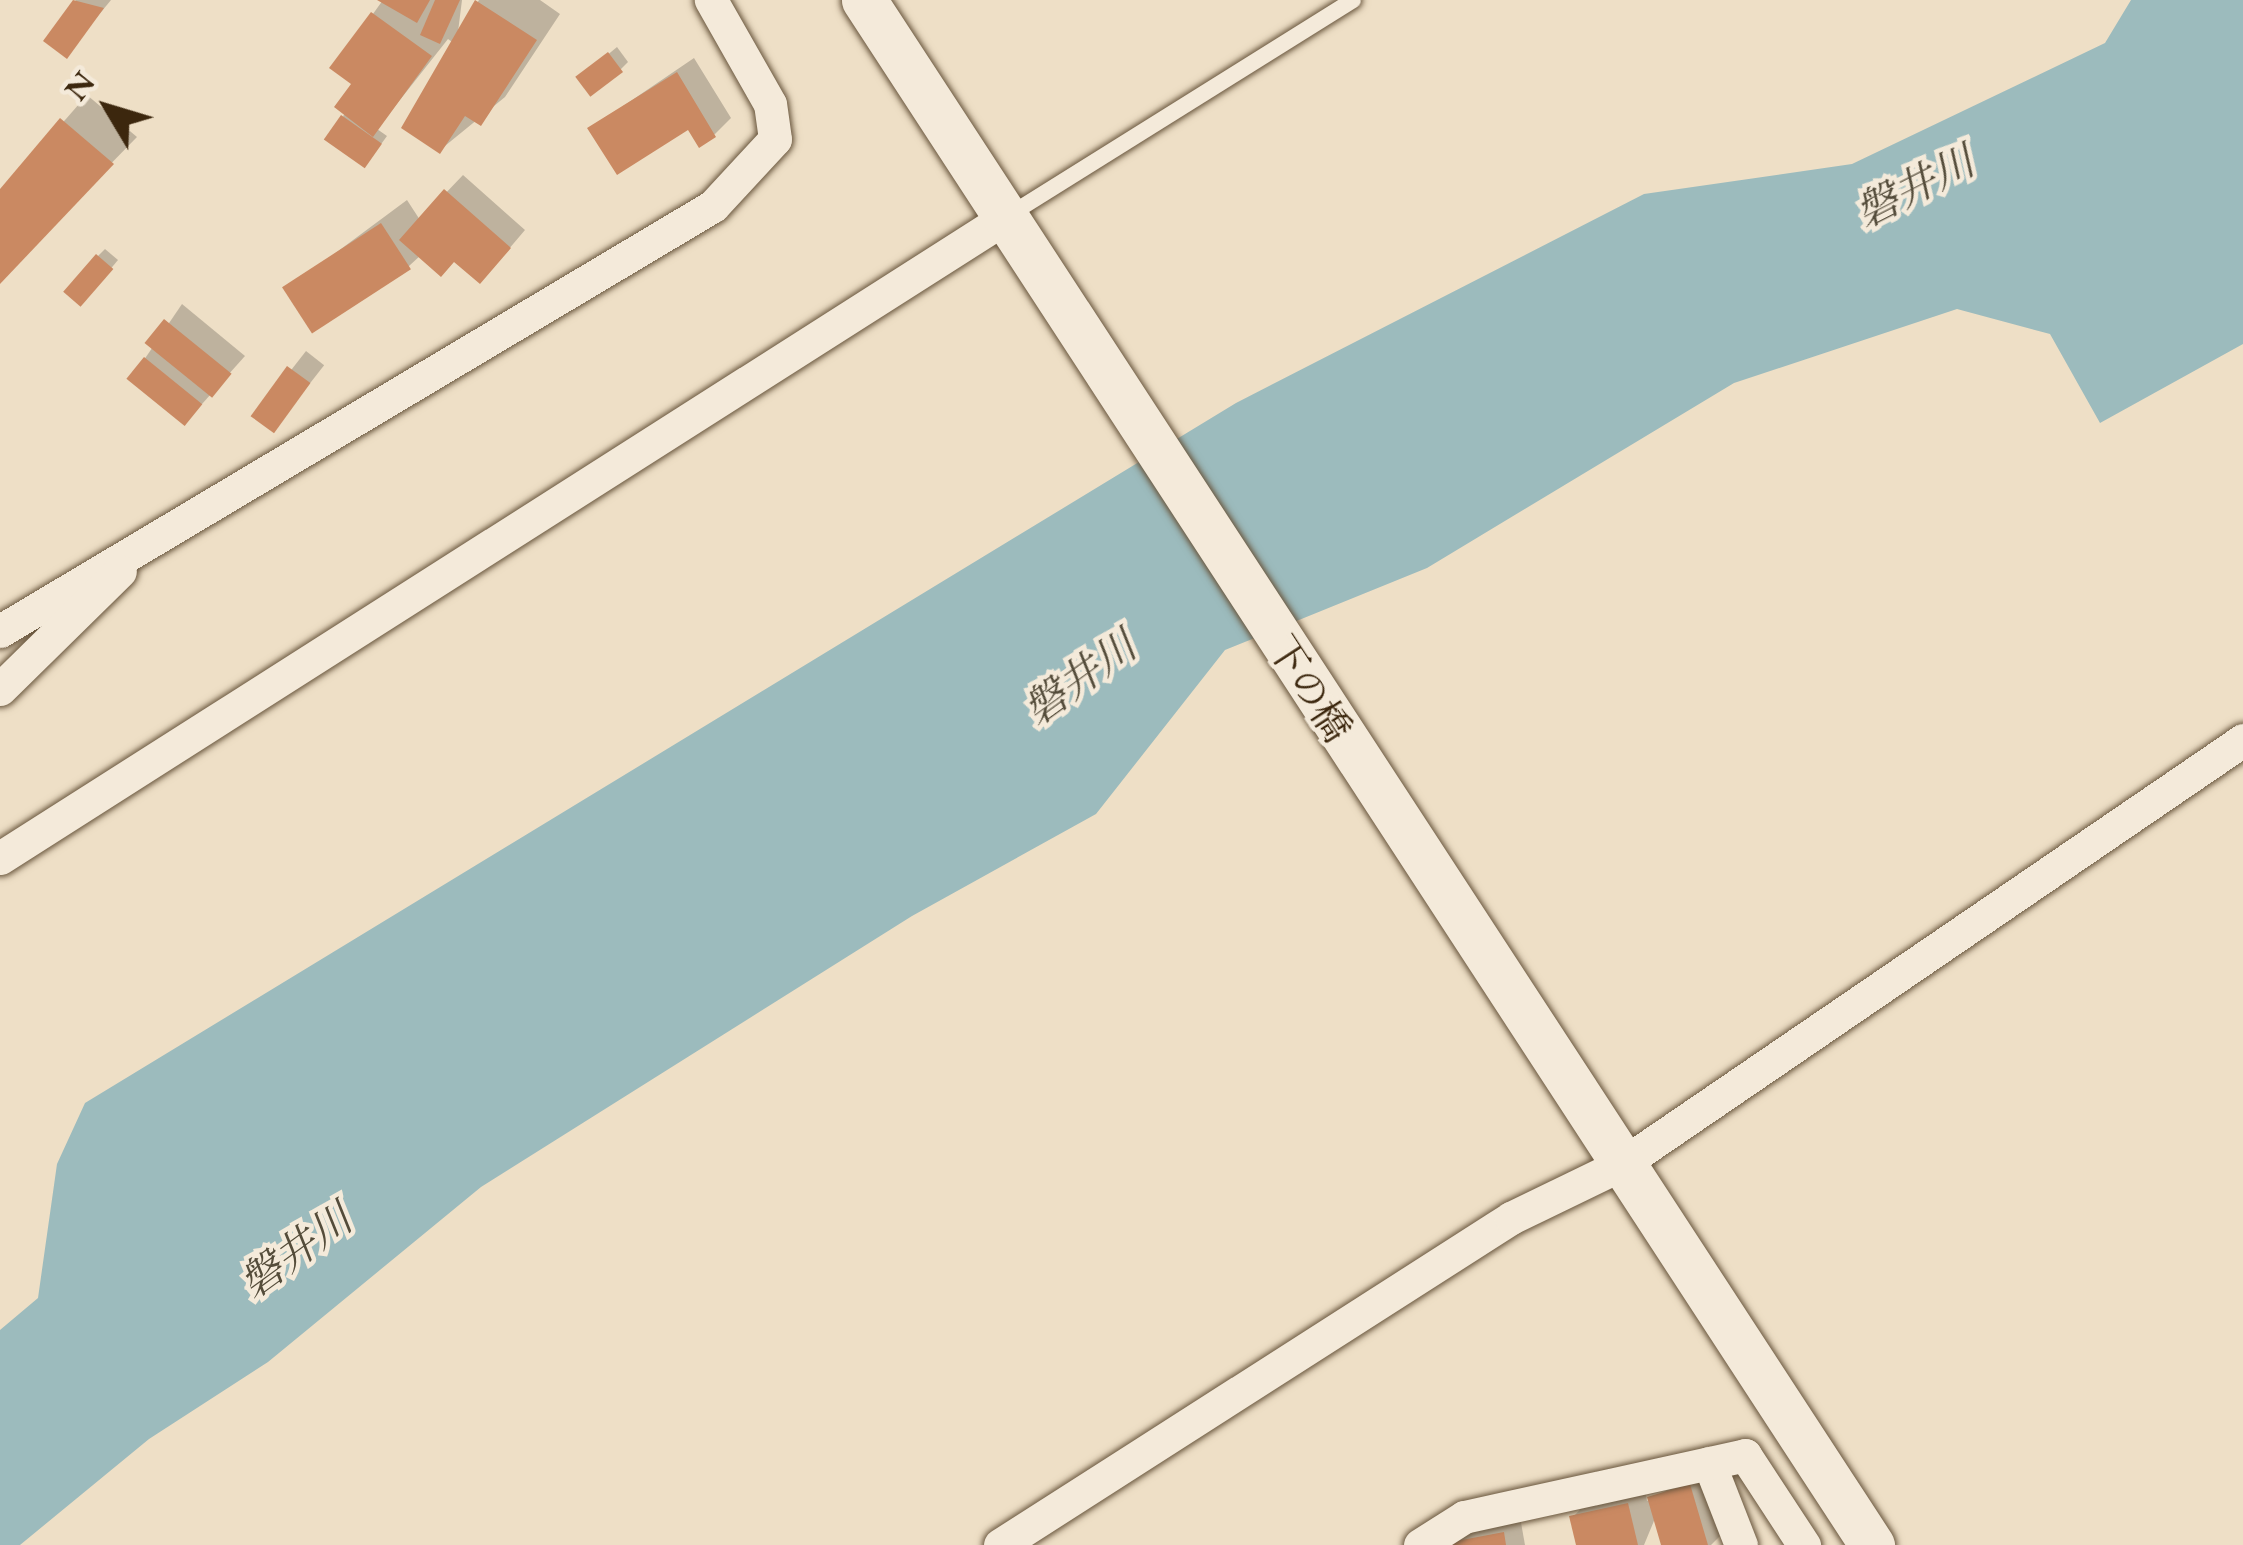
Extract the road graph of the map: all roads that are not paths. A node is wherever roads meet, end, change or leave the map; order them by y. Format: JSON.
{"nodes":[{"id":1,"x":711,"y":0,"type":"edge"},
{"id":2,"x":864,"y":0,"type":"edge"},
{"id":3,"x":1353,"y":0,"type":"edge"},
{"id":4,"x":1015,"y":235,"type":"junction"},
{"id":5,"x":148,"y":538,"type":"junction"},
{"id":6,"x":0,"y":631,"type":"edge"},
{"id":7,"x":0,"y":689,"type":"edge"},
{"id":8,"x":2243,"y":740,"type":"edge"},
{"id":9,"x":0,"y":858,"type":"edge"},
{"id":10,"x":1622,"y":1164,"type":"junction"},
{"id":11,"x":1709,"y":1463,"type":"junction"},
{"id":12,"x":1000,"y":1545,"type":"edge"},
{"id":13,"x":1420,"y":1545,"type":"edge"},
{"id":14,"x":1742,"y":1545,"type":"edge"},
{"id":15,"x":1804,"y":1545,"type":"edge"},
{"id":16,"x":1872,"y":1545,"type":"edge"}],
"edges":[{"from":1,"to":5,"type":"street"},
{"from":2,"to":4,"type":"street","name":"下の橋"},
{"from":3,"to":4,"type":"lane"},
{"from":4,"to":9,"type":"street"},
{"from":4,"to":10,"type":"street","name":"下の橋"},
{"from":5,"to":6,"type":"street"},
{"from":5,"to":7,"type":"street"},
{"from":8,"to":10,"type":"street"},
{"from":10,"to":12,"type":"street"},
{"from":10,"to":16,"type":"street","name":"下の橋"},
{"from":11,"to":13,"type":"street"},
{"from":11,"to":14,"type":"street"},
{"from":11,"to":15,"type":"street"}]}
